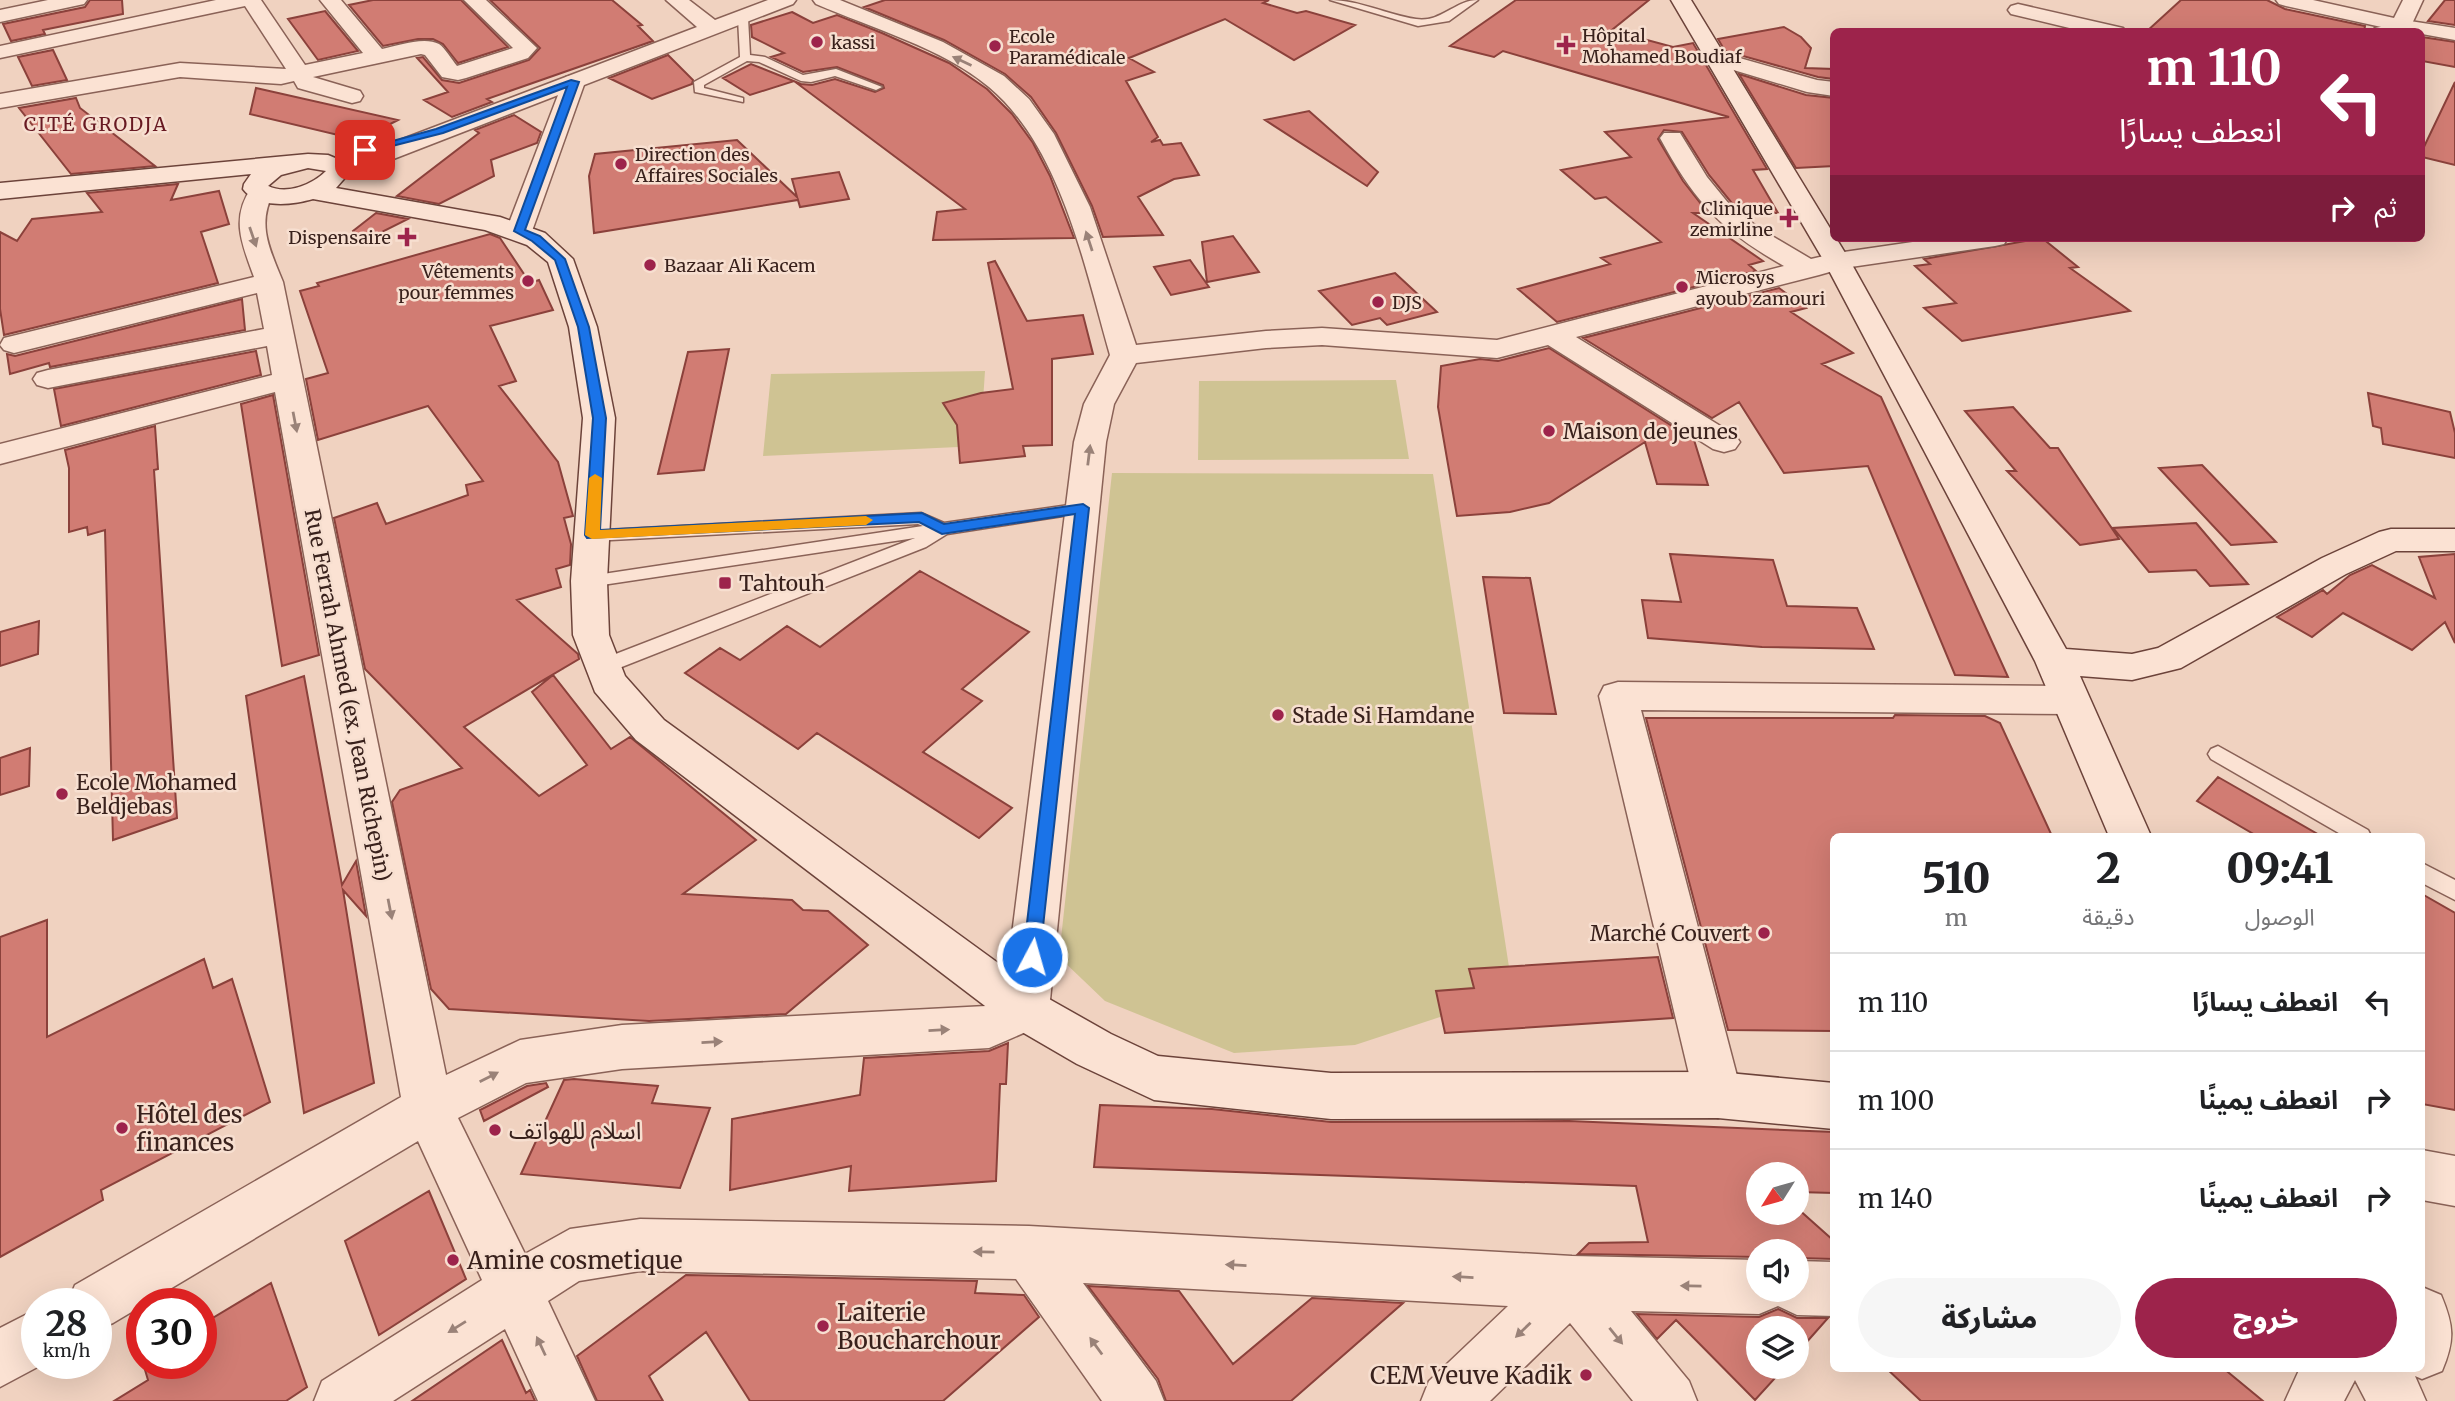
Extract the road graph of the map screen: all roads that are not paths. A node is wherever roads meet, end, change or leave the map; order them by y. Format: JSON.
{"nodes":[{"id":1,"x":77,"y":0,"type":"edge"},
{"id":2,"x":244,"y":0,"type":"edge"},
{"id":3,"x":251,"y":0,"type":"edge"},
{"id":4,"x":474,"y":0,"type":"edge"},
{"id":5,"x":676,"y":0,"type":"edge"},
{"id":6,"x":786,"y":0,"type":"edge"},
{"id":7,"x":823,"y":0,"type":"edge"},
{"id":8,"x":1335,"y":0,"type":"edge"},
{"id":9,"x":1473,"y":0,"type":"edge"},
{"id":10,"x":1682,"y":0,"type":"edge"},
{"id":11,"x":2286,"y":0,"type":"edge"},
{"id":12,"x":2413,"y":0,"type":"edge"},
{"id":13,"x":334,"y":1,"type":"edge"},
{"id":14,"x":2018,"y":10,"type":"dead end"},
{"id":15,"x":0,"y":16,"type":"edge"},
{"id":16,"x":743,"y":18,"type":"junction"},
{"id":17,"x":2098,"y":28,"type":"edge"},
{"id":18,"x":2388,"y":28,"type":"edge"},
{"id":19,"x":2393,"y":28,"type":"edge"},
{"id":20,"x":2401,"y":28,"type":"edge"},
{"id":21,"x":713,"y":29,"type":"junction"},
{"id":22,"x":2455,"y":34,"type":"edge"},
{"id":23,"x":0,"y":52,"type":"edge"},
{"id":24,"x":377,"y":57,"type":"junction"},
{"id":25,"x":1715,"y":57,"type":"junction"},
{"id":26,"x":746,"y":58,"type":"junction"},
{"id":27,"x":302,"y":74,"type":"junction"},
{"id":28,"x":574,"y":82,"type":"junction"},
{"id":29,"x":876,"y":87,"type":"dead end"},
{"id":30,"x":1830,"y":89,"type":"edge"},
{"id":31,"x":352,"y":96,"type":"dead end"},
{"id":32,"x":739,"y":100,"type":"dead end"},
{"id":33,"x":0,"y":102,"type":"edge"},
{"id":34,"x":1672,"y":138,"type":"dead end"},
{"id":35,"x":284,"y":165,"type":"junction"},
{"id":36,"x":331,"y":170,"type":"junction"},
{"id":37,"x":143,"y":179,"type":"junction"},
{"id":38,"x":258,"y":188,"type":"junction"},
{"id":39,"x":0,"y":191,"type":"edge"},
{"id":40,"x":310,"y":191,"type":"junction"},
{"id":41,"x":393,"y":205,"type":"junction"},
{"id":42,"x":519,"y":231,"type":"junction"},
{"id":43,"x":1968,"y":242,"type":"edge"},
{"id":44,"x":1838,"y":261,"type":"junction"},
{"id":45,"x":1809,"y":269,"type":"junction"},
{"id":46,"x":269,"y":282,"type":"junction"},
{"id":47,"x":1551,"y":334,"type":"junction"},
{"id":48,"x":278,"y":335,"type":"junction"},
{"id":49,"x":14,"y":344,"type":"dead end"},
{"id":50,"x":1125,"y":355,"type":"junction"},
{"id":51,"x":48,"y":379,"type":"dead end"},
{"id":52,"x":287,"y":380,"type":"junction"},
{"id":53,"x":1724,"y":442,"type":"dead end"},
{"id":54,"x":0,"y":454,"type":"edge"},
{"id":55,"x":1083,"y":508,"type":"junction"},
{"id":56,"x":942,"y":529,"type":"junction"},
{"id":57,"x":592,"y":535,"type":"junction"},
{"id":58,"x":2455,"y":540,"type":"edge"},
{"id":59,"x":589,"y":581,"type":"junction"},
{"id":60,"x":2054,"y":661,"type":"junction"},
{"id":61,"x":602,"y":667,"type":"junction"},
{"id":62,"x":2070,"y":700,"type":"junction"},
{"id":63,"x":2218,"y":754,"type":"dead end"},
{"id":64,"x":2129,"y":833,"type":"edge"},
{"id":65,"x":2356,"y":833,"type":"edge"},
{"id":66,"x":2425,"y":874,"type":"edge"},
{"id":67,"x":2455,"y":891,"type":"edge"},
{"id":68,"x":1026,"y":1010,"type":"junction"},
{"id":69,"x":1718,"y":1095,"type":"junction"},
{"id":70,"x":1830,"y":1106,"type":"edge"},
{"id":71,"x":428,"y":1108,"type":"junction"},
{"id":72,"x":2425,"y":1176,"type":"edge"},
{"id":73,"x":2455,"y":1181,"type":"edge"},
{"id":74,"x":1030,"y":1253,"type":"junction"},
{"id":75,"x":1573,"y":1283,"type":"junction"},
{"id":76,"x":1746,"y":1287,"type":"edge"},
{"id":77,"x":1809,"y":1288,"type":"edge"},
{"id":78,"x":1830,"y":1289,"type":"edge"},
{"id":79,"x":515,"y":1291,"type":"junction"},
{"id":80,"x":112,"y":1293,"type":"edge"},
{"id":81,"x":21,"y":1347,"type":"edge"},
{"id":82,"x":0,"y":1359,"type":"edge"},
{"id":83,"x":2330,"y":1372,"type":"edge"},
{"id":84,"x":2380,"y":1372,"type":"edge"},
{"id":85,"x":363,"y":1395,"type":"edge"},
{"id":86,"x":567,"y":1401,"type":"edge"},
{"id":87,"x":1136,"y":1401,"type":"edge"},
{"id":88,"x":1449,"y":1401,"type":"edge"},
{"id":89,"x":1669,"y":1401,"type":"edge"},
{"id":90,"x":2313,"y":1401,"type":"edge"},
{"id":91,"x":2398,"y":1401,"type":"edge"}],
"edges":[{"from":1,"to":15,"type":"street"},
{"from":2,"to":23,"type":"street"},
{"from":3,"to":27,"type":"street"},
{"from":4,"to":24,"type":"street"},
{"from":5,"to":21,"type":"street"},
{"from":6,"to":16,"type":"street"},
{"from":50,"to":7,"type":"street","one_way":true},
{"from":8,"to":9,"type":"lane"},
{"from":10,"to":25,"type":"street"},
{"from":11,"to":18,"type":"street"},
{"from":12,"to":19,"type":"street"},
{"from":13,"to":24,"type":"street"},
{"from":14,"to":17,"type":"street"},
{"from":16,"to":21,"type":"street"},
{"from":16,"to":26,"type":"lane"},
{"from":20,"to":22,"type":"street"},
{"from":21,"to":28,"type":"street"},
{"from":24,"to":27,"type":"street"},
{"from":25,"to":30,"type":"street"},
{"from":25,"to":44,"type":"street"},
{"from":26,"to":29,"type":"lane"},
{"from":26,"to":32,"type":"lane"},
{"from":27,"to":31,"type":"street"},
{"from":27,"to":33,"type":"street"},
{"from":28,"to":36,"type":"street"},
{"from":28,"to":42,"type":"street"},
{"from":34,"to":45,"type":"street"},
{"from":35,"to":36,"type":"street"},
{"from":35,"to":37,"type":"street"},
{"from":35,"to":38,"type":"street"},
{"from":36,"to":40,"type":"street"},
{"from":36,"to":41,"type":"street"},
{"from":37,"to":38,"type":"street"},
{"from":37,"to":39,"type":"street"},
{"from":38,"to":40,"type":"street"},
{"from":38,"to":46,"type":"street","name":"Rue Ferrah Ahmed (ex. Jean Richepin)","one_way":true},
{"from":40,"to":41,"type":"street"},
{"from":41,"to":42,"type":"street"},
{"from":42,"to":57,"type":"street"},
{"from":43,"to":44,"type":"street"},
{"from":44,"to":45,"type":"street"},
{"from":44,"to":60,"type":"street"},
{"from":45,"to":47,"type":"street"},
{"from":46,"to":48,"type":"street","name":"Rue Ferrah Ahmed (ex. Jean Richepin)"},
{"from":46,"to":49,"type":"street"},
{"from":47,"to":50,"type":"street"},
{"from":47,"to":53,"type":"street"},
{"from":48,"to":51,"type":"street"},
{"from":48,"to":52,"type":"street","name":"Rue Ferrah Ahmed (ex. Jean Richepin)"},
{"from":55,"to":50,"type":"street","one_way":true},
{"from":52,"to":54,"type":"street"},
{"from":52,"to":71,"type":"street","name":"Rue Ferrah Ahmed (ex. Jean Richepin)","one_way":true},
{"from":55,"to":56,"type":"lane"},
{"from":55,"to":68,"type":"street"},
{"from":56,"to":57,"type":"lane"},
{"from":56,"to":59,"type":"lane"},
{"from":56,"to":61,"type":"lane"},
{"from":57,"to":59,"type":"street"},
{"from":58,"to":60,"type":"street"},
{"from":59,"to":61,"type":"street"},
{"from":60,"to":62,"type":"street"},
{"from":61,"to":68,"type":"street"},
{"from":62,"to":64,"type":"street"},
{"from":62,"to":69,"type":"street"},
{"from":63,"to":65,"type":"lane"},
{"from":66,"to":67,"type":"lane"},
{"from":68,"to":69,"type":"street"},
{"from":71,"to":68,"type":"street","one_way":true},
{"from":69,"to":70,"type":"street"},
{"from":71,"to":79,"type":"street","name":"Rue Ferrah Ahmed (ex. Jean Richepin)"},
{"from":71,"to":80,"type":"street"},
{"from":72,"to":73,"type":"street"},
{"from":75,"to":74,"type":"street","one_way":true},
{"from":74,"to":79,"type":"street","one_way":true},
{"from":87,"to":74,"type":"street","one_way":true},
{"from":76,"to":75,"type":"street","one_way":true},
{"from":75,"to":88,"type":"street","one_way":true},
{"from":75,"to":89,"type":"street","one_way":true},
{"from":77,"to":78,"type":"street"},
{"from":79,"to":85,"type":"street","one_way":true},
{"from":86,"to":79,"type":"street","name":"Rue Ferrah Ahmed (ex. Jean Richepin)","one_way":true},
{"from":81,"to":82,"type":"street"},
{"from":83,"to":90,"type":"street"},
{"from":84,"to":91,"type":"street"}]}
